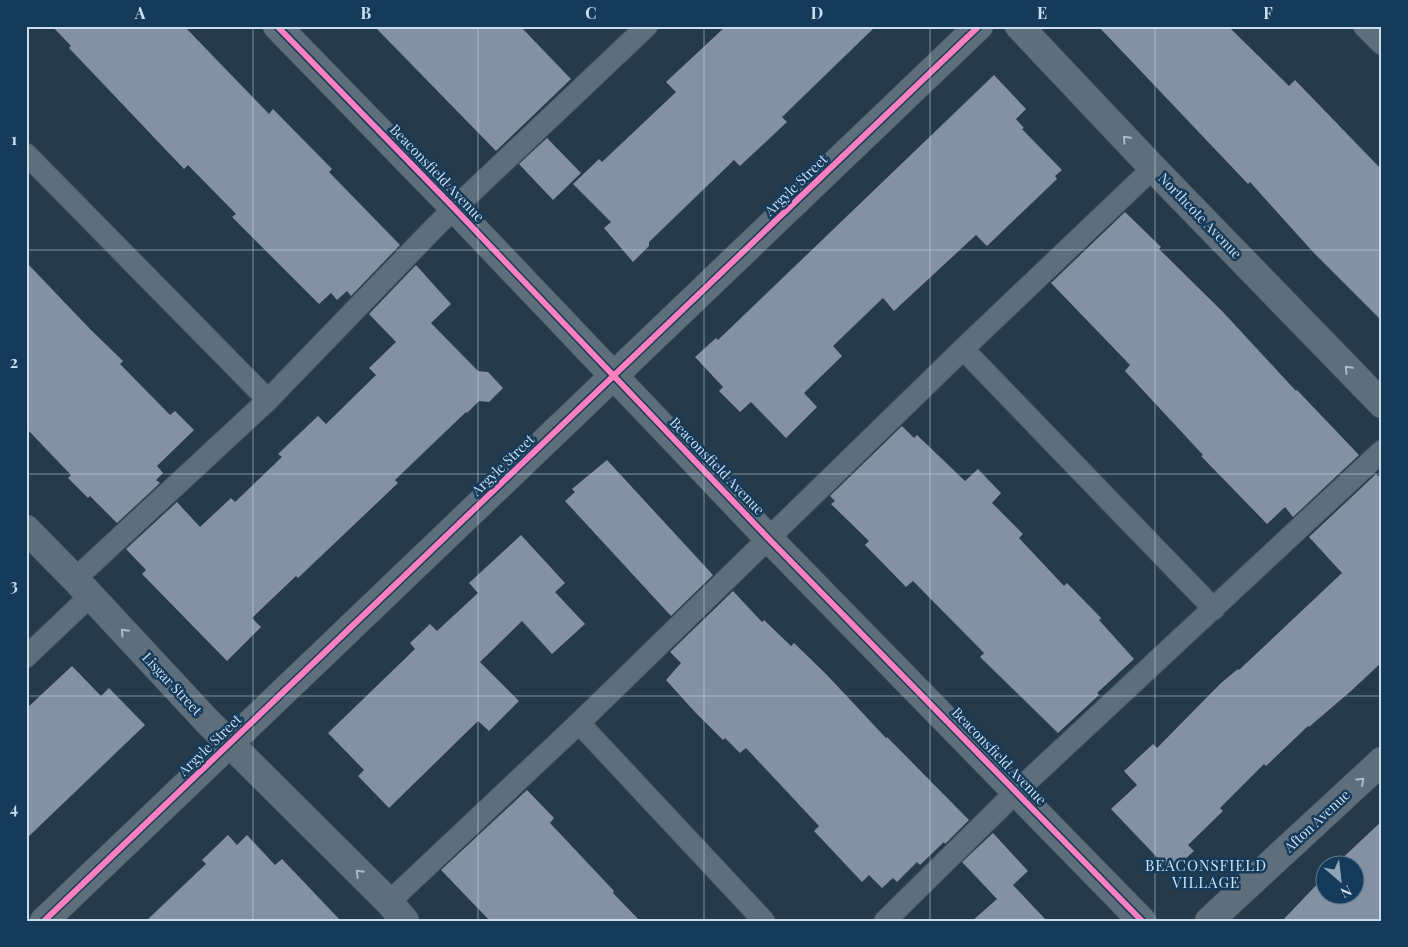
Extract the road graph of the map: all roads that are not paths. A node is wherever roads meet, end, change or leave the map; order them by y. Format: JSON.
{"nodes":[{"id":1,"x":277,"y":26,"type":"edge"},
{"id":2,"x":647,"y":26,"type":"edge"},
{"id":3,"x":979,"y":26,"type":"edge"},
{"id":4,"x":1019,"y":26,"type":"edge"},
{"id":5,"x":1364,"y":26,"type":"edge"},
{"id":6,"x":1382,"y":44,"type":"edge"},
{"id":7,"x":26,"y":154,"type":"edge"},
{"id":8,"x":1153,"y":168,"type":"junction"},
{"id":9,"x":454,"y":208,"type":"junction"},
{"id":10,"x":963,"y":349,"type":"junction"},
{"id":11,"x":614,"y":376,"type":"junction"},
{"id":12,"x":268,"y":400,"type":"junction"},
{"id":13,"x":1382,"y":404,"type":"edge"},
{"id":14,"x":1382,"y":451,"type":"edge"},
{"id":15,"x":26,"y":529,"type":"edge"},
{"id":16,"x":769,"y":538,"type":"junction"},
{"id":17,"x":83,"y":588,"type":"junction"},
{"id":18,"x":1214,"y":608,"type":"junction"},
{"id":19,"x":26,"y":656,"type":"edge"},
{"id":20,"x":579,"y":724,"type":"junction"},
{"id":21,"x":230,"y":744,"type":"junction"},
{"id":22,"x":1382,"y":761,"type":"edge"},
{"id":23,"x":1016,"y":792,"type":"junction"},
{"id":24,"x":397,"y":912,"type":"edge"},
{"id":25,"x":44,"y":921,"type":"edge"},
{"id":26,"x":764,"y":921,"type":"edge"},
{"id":27,"x":885,"y":921,"type":"edge"},
{"id":28,"x":1142,"y":921,"type":"edge"},
{"id":29,"x":1209,"y":921,"type":"edge"}],
"edges":[{"from":1,"to":9,"type":"street","name":"Beaconsfield Avenue"},
{"from":2,"to":9,"type":"lane"},
{"from":3,"to":11,"type":"street","name":"Argyle Street"},
{"from":8,"to":4,"type":"street","name":"Northcote Avenue","one_way":true},
{"from":5,"to":6,"type":"lane"},
{"from":7,"to":12,"type":"lane"},
{"from":8,"to":10,"type":"lane"},
{"from":13,"to":8,"type":"street","name":"Northcote Avenue","one_way":true},
{"from":9,"to":11,"type":"street","name":"Beaconsfield Avenue"},
{"from":9,"to":12,"type":"lane"},
{"from":10,"to":16,"type":"lane"},
{"from":10,"to":18,"type":"lane"},
{"from":11,"to":16,"type":"street","name":"Beaconsfield Avenue"},
{"from":11,"to":21,"type":"street","name":"Argyle Street"},
{"from":12,"to":17,"type":"lane"},
{"from":14,"to":18,"type":"lane"},
{"from":15,"to":17,"type":"street","name":"Lisgar Street"},
{"from":16,"to":20,"type":"lane"},
{"from":16,"to":23,"type":"street","name":"Beaconsfield Avenue"},
{"from":17,"to":19,"type":"lane"},
{"from":21,"to":17,"type":"street","name":"Lisgar Street","one_way":true},
{"from":18,"to":23,"type":"lane"},
{"from":20,"to":24,"type":"lane"},
{"from":20,"to":26,"type":"lane"},
{"from":24,"to":21,"type":"street","name":"Lisgar Street","one_way":true},
{"from":21,"to":25,"type":"street","name":"Argyle Street"},
{"from":29,"to":22,"type":"street","name":"Afton Avenue","one_way":true},
{"from":23,"to":27,"type":"lane"},
{"from":23,"to":28,"type":"street","name":"Beaconsfield Avenue"}]}
